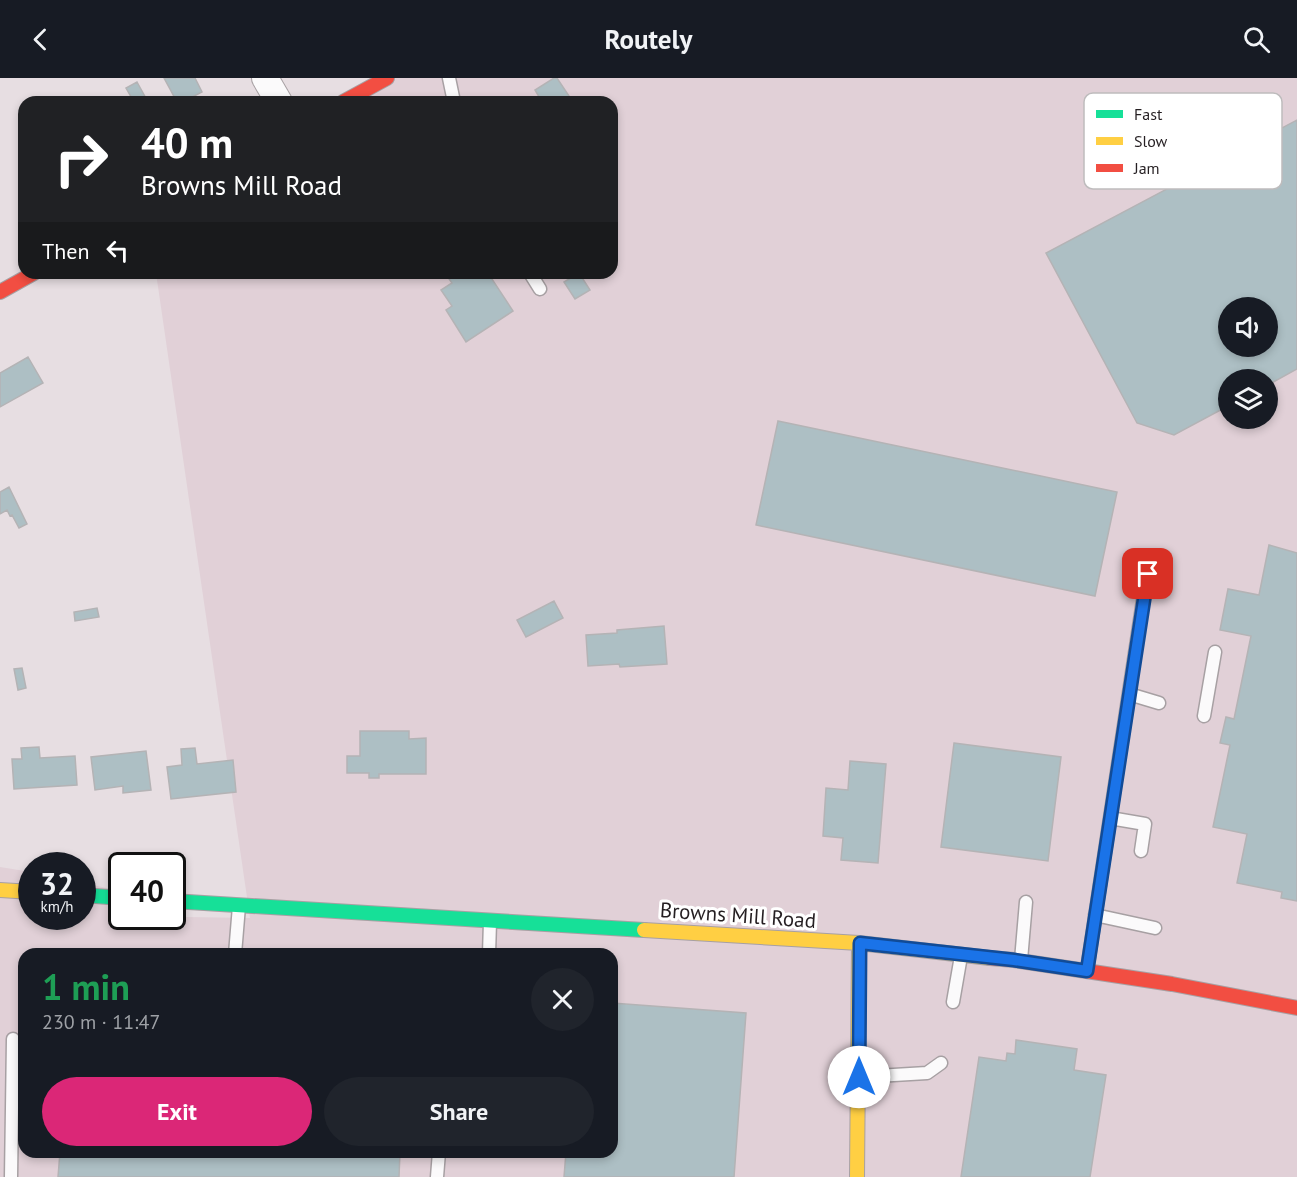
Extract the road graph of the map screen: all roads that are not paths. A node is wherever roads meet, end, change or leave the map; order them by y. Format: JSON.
{"nodes":[{"id":1,"x":265,"y":78,"type":"edge"},
{"id":2,"x":387,"y":78,"type":"edge"},
{"id":3,"x":449,"y":78,"type":"edge"},
{"id":4,"x":276,"y":96,"type":"edge"},
{"id":5,"x":354,"y":96,"type":"edge"},
{"id":6,"x":453,"y":96,"type":"edge"},
{"id":7,"x":23,"y":279,"type":"edge"},
{"id":8,"x":534,"y":279,"type":"edge"},
{"id":9,"x":540,"y":289,"type":"dead end"},
{"id":10,"x":0,"y":292,"type":"edge"},
{"id":11,"x":1148,"y":574,"type":"dead end"},
{"id":12,"x":1215,"y":651,"type":"dead end"},
{"id":13,"x":1129,"y":694,"type":"junction"},
{"id":14,"x":1159,"y":703,"type":"dead end"},
{"id":15,"x":1204,"y":716,"type":"dead end"},
{"id":16,"x":1110,"y":818,"type":"junction"},
{"id":17,"x":1141,"y":851,"type":"dead end"},
{"id":18,"x":0,"y":890,"type":"edge"},
{"id":19,"x":18,"y":891,"type":"edge"},
{"id":20,"x":186,"y":902,"type":"edge"},
{"id":21,"x":1026,"y":902,"type":"dead end"},
{"id":22,"x":239,"y":905,"type":"junction"},
{"id":23,"x":1095,"y":915,"type":"junction"},
{"id":24,"x":490,"y":921,"type":"junction"},
{"id":25,"x":1155,"y":928,"type":"dead end"},
{"id":26,"x":860,"y":943,"type":"junction"},
{"id":27,"x":235,"y":948,"type":"edge"},
{"id":28,"x":489,"y":948,"type":"edge"},
{"id":29,"x":961,"y":956,"type":"junction"},
{"id":30,"x":1021,"y":961,"type":"junction"},
{"id":31,"x":1087,"y":971,"type":"junction"},
{"id":32,"x":953,"y":1002,"type":"dead end"},
{"id":33,"x":1297,"y":1008,"type":"edge"},
{"id":34,"x":13,"y":1039,"type":"dead end"},
{"id":35,"x":941,"y":1063,"type":"dead end"},
{"id":36,"x":859,"y":1077,"type":"junction"},
{"id":37,"x":439,"y":1158,"type":"edge"},
{"id":38,"x":11,"y":1177,"type":"edge"},
{"id":39,"x":437,"y":1177,"type":"edge"},
{"id":40,"x":856,"y":1177,"type":"edge"}],
"edges":[{"from":1,"to":4,"type":"street"},
{"from":2,"to":5,"type":"street"},
{"from":3,"to":6,"type":"lane"},
{"from":7,"to":10,"type":"street"},
{"from":8,"to":9,"type":"lane"},
{"from":11,"to":13,"type":"lane"},
{"from":12,"to":15,"type":"lane"},
{"from":13,"to":14,"type":"lane"},
{"from":13,"to":16,"type":"lane"},
{"from":16,"to":17,"type":"lane"},
{"from":16,"to":23,"type":"lane"},
{"from":18,"to":19,"type":"street"},
{"from":20,"to":22,"type":"street","name":"Browns Mill Road"},
{"from":21,"to":30,"type":"lane"},
{"from":22,"to":24,"type":"street","name":"Browns Mill Road"},
{"from":22,"to":27,"type":"lane"},
{"from":23,"to":25,"type":"lane"},
{"from":23,"to":31,"type":"lane"},
{"from":24,"to":26,"type":"street","name":"Browns Mill Road"},
{"from":24,"to":28,"type":"lane"},
{"from":26,"to":29,"type":"street","name":"Browns Mill Road"},
{"from":26,"to":36,"type":"street"},
{"from":29,"to":30,"type":"street","name":"Browns Mill Road"},
{"from":29,"to":32,"type":"lane"},
{"from":30,"to":31,"type":"street","name":"Browns Mill Road"},
{"from":31,"to":33,"type":"street","name":"Browns Mill Road"},
{"from":34,"to":38,"type":"lane"},
{"from":35,"to":36,"type":"lane"},
{"from":36,"to":40,"type":"street"},
{"from":37,"to":39,"type":"lane"}]}
